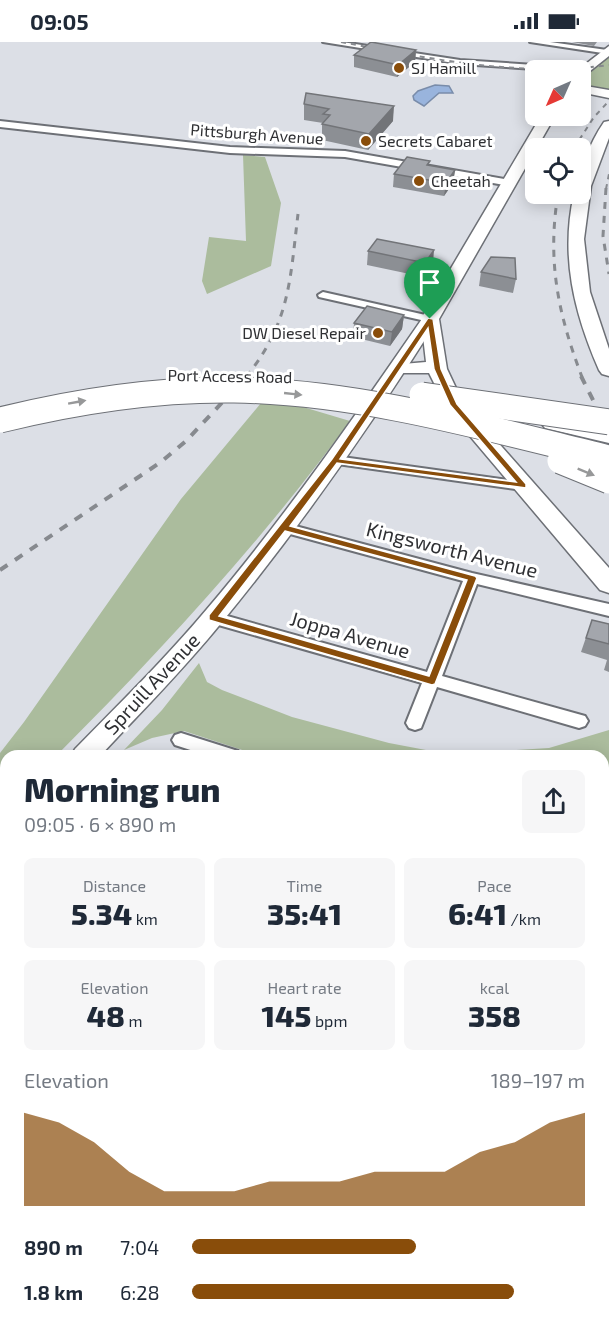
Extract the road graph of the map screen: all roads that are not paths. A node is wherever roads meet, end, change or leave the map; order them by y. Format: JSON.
{"nodes":[{"id":1,"x":327,"y":42,"type":"edge"},
{"id":2,"x":534,"y":42,"type":"edge"},
{"id":3,"x":608,"y":51,"type":"edge"},
{"id":4,"x":591,"y":65,"type":"edge"},
{"id":5,"x":525,"y":67,"type":"edge"},
{"id":6,"x":591,"y":90,"type":"edge"},
{"id":7,"x":609,"y":94,"type":"edge"},
{"id":8,"x":0,"y":124,"type":"edge"},
{"id":9,"x":609,"y":125,"type":"edge"},
{"id":10,"x":542,"y":126,"type":"edge"},
{"id":11,"x":510,"y":183,"type":"junction"},
{"id":12,"x":323,"y":296,"type":"dead end"},
{"id":13,"x":430,"y":319,"type":"junction"},
{"id":14,"x":437,"y":367,"type":"junction"},
{"id":15,"x":398,"y":369,"type":"junction"},
{"id":16,"x":609,"y":370,"type":"edge"},
{"id":17,"x":461,"y":401,"type":"junction"},
{"id":18,"x":0,"y":404,"type":"edge"},
{"id":19,"x":432,"y":417,"type":"junction"},
{"id":20,"x":0,"y":420,"type":"edge"},
{"id":21,"x":609,"y":422,"type":"edge"},
{"id":22,"x":609,"y":436,"type":"edge"},
{"id":23,"x":609,"y":458,"type":"edge"},
{"id":24,"x":335,"y":460,"type":"junction"},
{"id":25,"x":609,"y":481,"type":"edge"},
{"id":26,"x":523,"y":486,"type":"junction"},
{"id":27,"x":284,"y":528,"type":"junction"},
{"id":28,"x":472,"y":578,"type":"junction"},
{"id":29,"x":609,"y":584,"type":"edge"},
{"id":30,"x":609,"y":610,"type":"edge"},
{"id":31,"x":213,"y":618,"type":"junction"},
{"id":32,"x":432,"y":681,"type":"junction"},
{"id":33,"x":579,"y":721,"type":"dead end"},
{"id":34,"x":415,"y":723,"type":"dead end"},
{"id":35,"x":181,"y":740,"type":"dead end"},
{"id":36,"x":90,"y":750,"type":"edge"},
{"id":37,"x":213,"y":750,"type":"edge"}],
"edges":[{"from":1,"to":5,"type":"street"},
{"from":2,"to":3,"type":"street"},
{"from":3,"to":4,"type":"main road"},
{"from":6,"to":7,"type":"street"},
{"from":8,"to":11,"type":"street","name":"Pittsburgh Avenue"},
{"from":9,"to":16,"type":"main road"},
{"from":10,"to":11,"type":"main road"},
{"from":11,"to":13,"type":"main road"},
{"from":12,"to":13,"type":"street"},
{"from":13,"to":14,"type":"main road"},
{"from":13,"to":15,"type":"street","name":"Spruill Avenue"},
{"from":14,"to":15,"type":"main road"},
{"from":14,"to":26,"type":"main road"},
{"from":15,"to":24,"type":"street","name":"Spruill Avenue"},
{"from":17,"to":18,"type":"highway","name":"Port Access Road","bridge":true},
{"from":17,"to":21,"type":"highway","bridge":true},
{"from":17,"to":22,"type":"highway","bridge":true},
{"from":20,"to":19,"type":"highway","name":"Port Access Road","one_way":true,"bridge":true},
{"from":19,"to":23,"type":"highway","bridge":true},
{"from":19,"to":25,"type":"highway","one_way":true,"bridge":true},
{"from":24,"to":26,"type":"street"},
{"from":24,"to":27,"type":"street","name":"Spruill Avenue"},
{"from":26,"to":29,"type":"main road"},
{"from":27,"to":28,"type":"street","name":"Kingsworth Avenue"},
{"from":27,"to":31,"type":"street","name":"Spruill Avenue"},
{"from":28,"to":30,"type":"street","name":"Kingsworth Avenue"},
{"from":28,"to":32,"type":"street"},
{"from":31,"to":32,"type":"street","name":"Joppa Avenue"},
{"from":31,"to":36,"type":"street","name":"Spruill Avenue"},
{"from":32,"to":33,"type":"street","name":"Joppa Avenue"},
{"from":32,"to":34,"type":"street"},
{"from":35,"to":37,"type":"street"}]}
